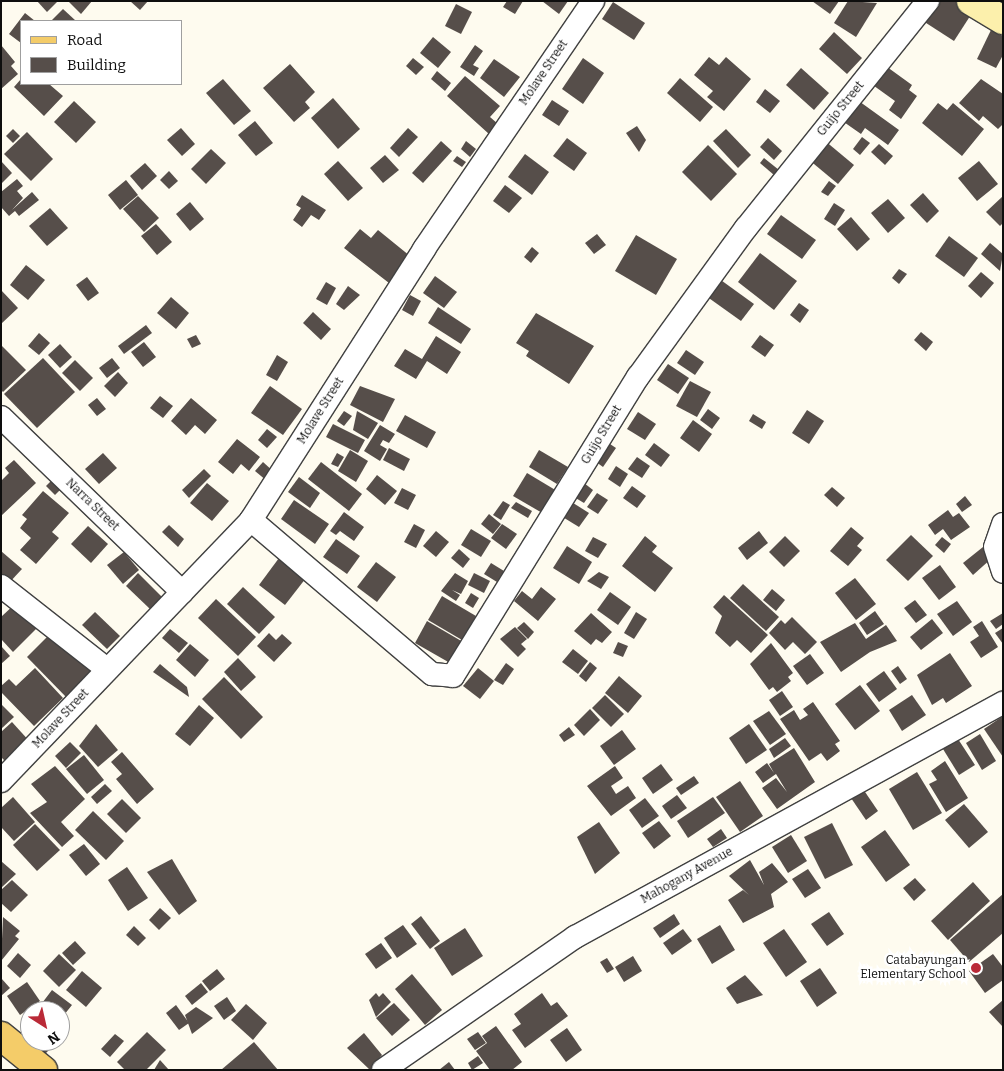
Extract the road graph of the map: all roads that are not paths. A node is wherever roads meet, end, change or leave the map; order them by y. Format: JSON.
{"nodes":[{"id":1,"x":593,"y":1,"type":"edge"},
{"id":2,"x":928,"y":1,"type":"edge"},
{"id":3,"x":971,"y":1,"type":"edge"},
{"id":4,"x":1003,"y":20,"type":"edge"},
{"id":5,"x":1,"y":417,"type":"edge"},
{"id":6,"x":251,"y":520,"type":"junction"},
{"id":7,"x":1003,"y":524,"type":"edge"},
{"id":8,"x":1003,"y":572,"type":"edge"},
{"id":9,"x":1,"y":586,"type":"edge"},
{"id":10,"x":182,"y":592,"type":"junction"},
{"id":11,"x":107,"y":669,"type":"junction"},
{"id":12,"x":1003,"y":703,"type":"edge"},
{"id":13,"x":1,"y":781,"type":"edge"},
{"id":14,"x":1,"y":1036,"type":"edge"},
{"id":15,"x":43,"y":1070,"type":"edge"},
{"id":16,"x":383,"y":1070,"type":"edge"}],
"edges":[{"from":1,"to":6,"type":"street","name":"Molave Street"},
{"from":2,"to":6,"type":"street","name":"Guijo Street"},
{"from":3,"to":4,"type":"street"},
{"from":5,"to":10,"type":"street","name":"Narra Street"},
{"from":6,"to":10,"type":"street","name":"Molave Street"},
{"from":7,"to":8,"type":"street"},
{"from":9,"to":11,"type":"street"},
{"from":10,"to":11,"type":"street","name":"Molave Street"},
{"from":11,"to":13,"type":"street","name":"Molave Street"},
{"from":12,"to":16,"type":"street","name":"Mahogany Avenue"},
{"from":14,"to":15,"type":"main road"}]}
